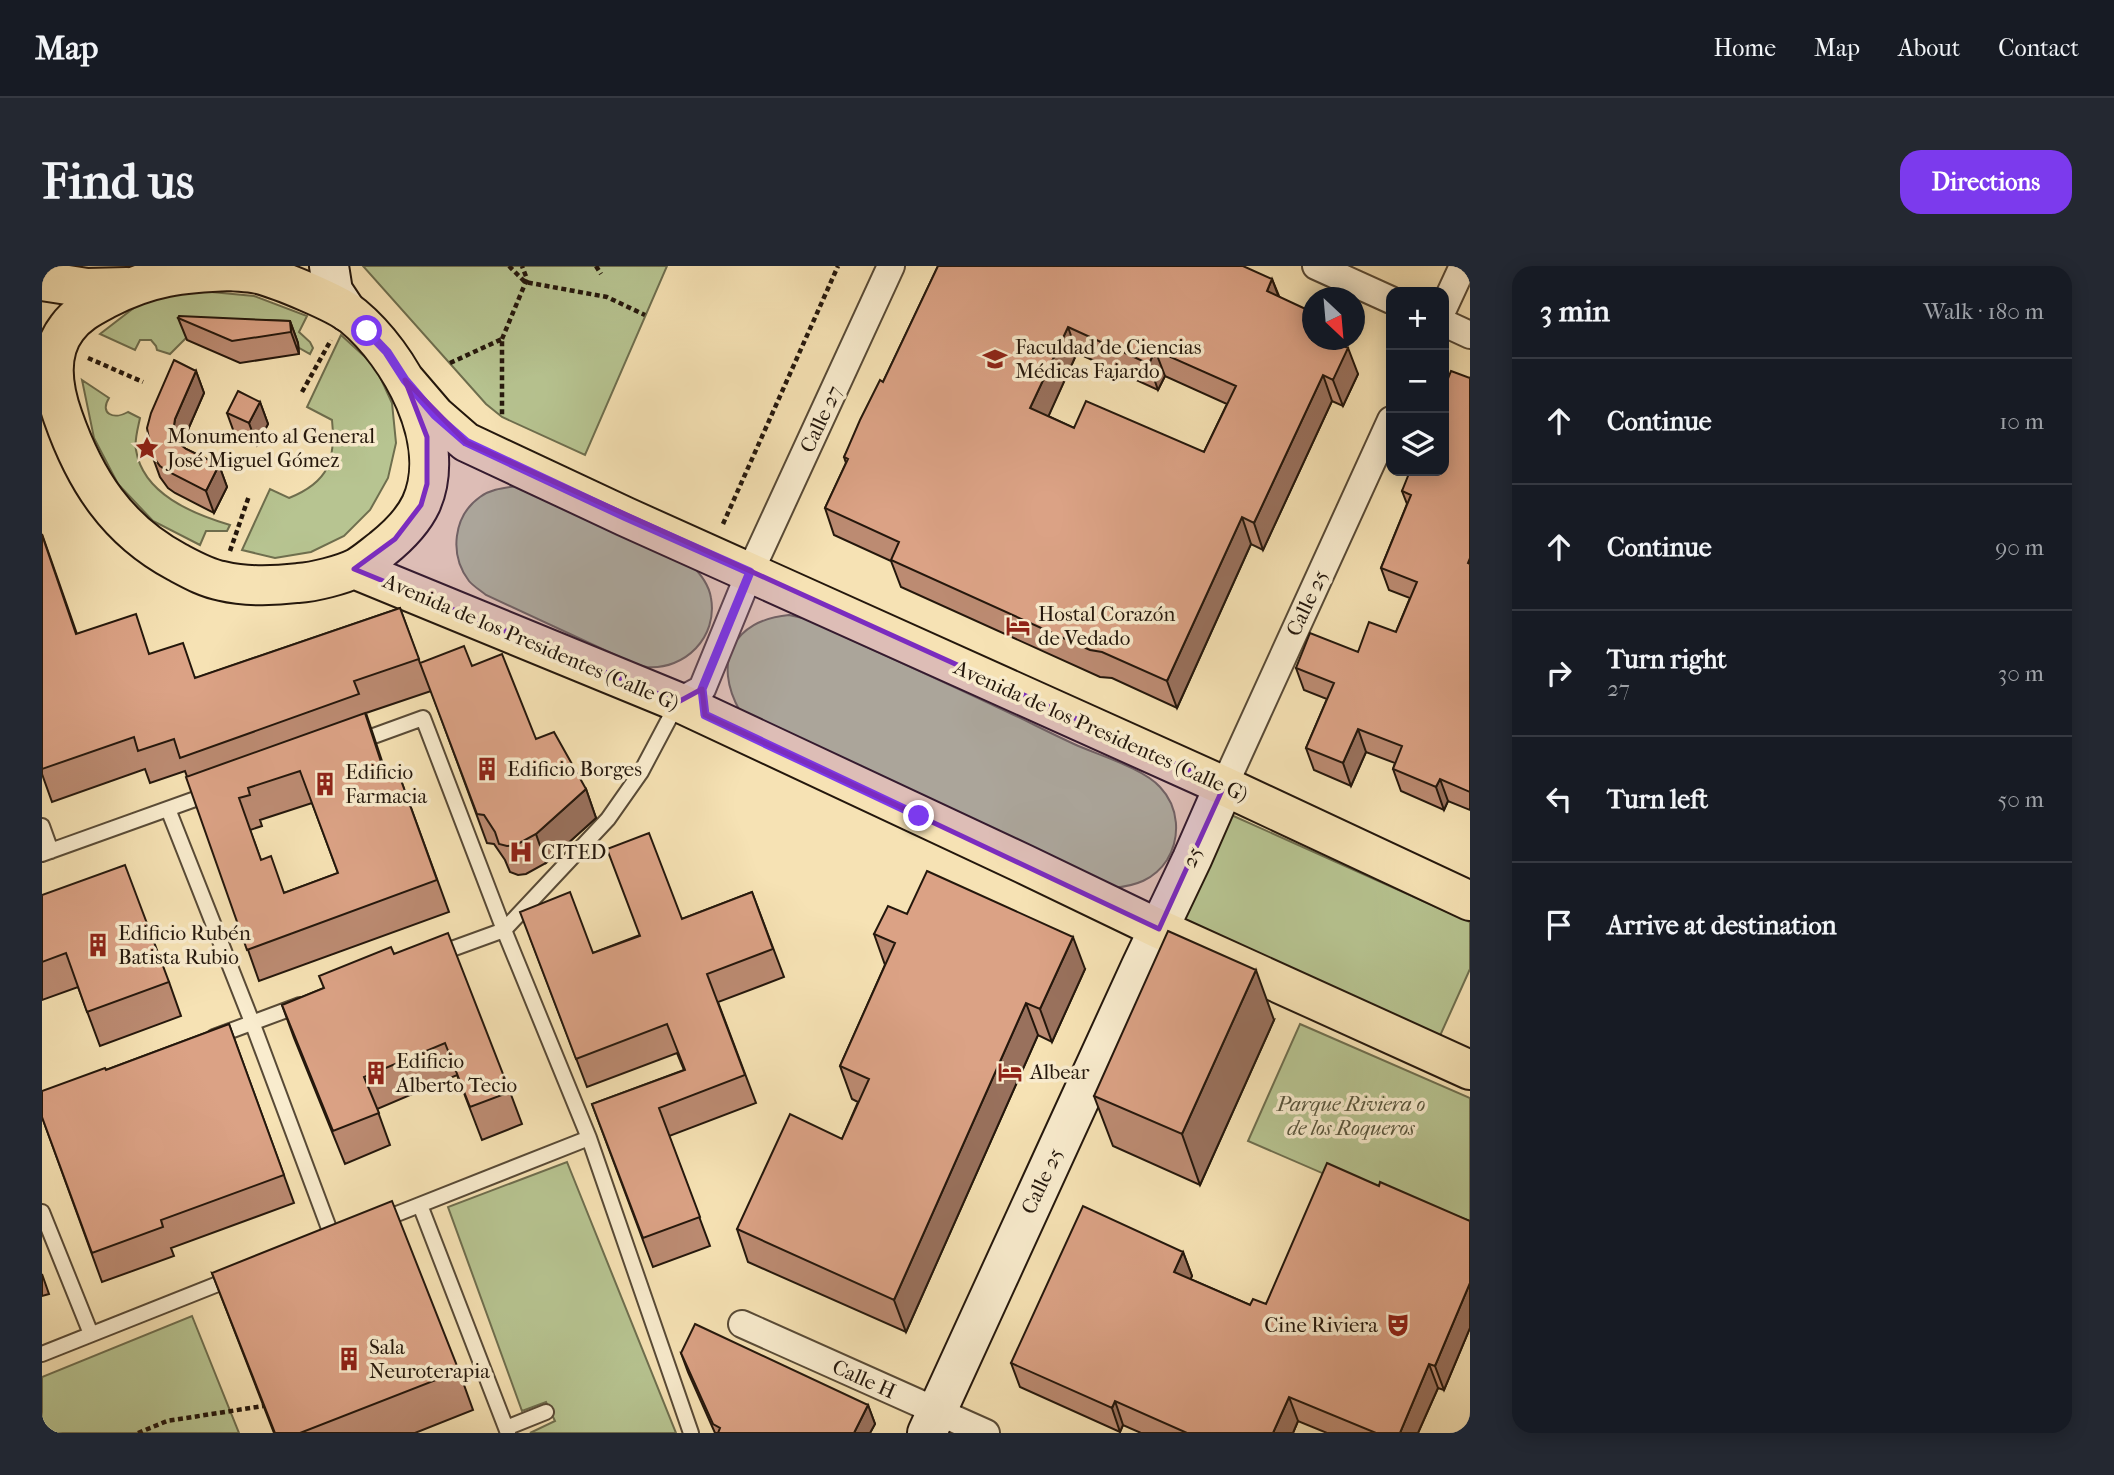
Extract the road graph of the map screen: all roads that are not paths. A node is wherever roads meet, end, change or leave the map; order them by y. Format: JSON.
{"nodes":[{"id":1,"x":329,"y":266,"type":"edge"},
{"id":2,"x":891,"y":266,"type":"edge"},
{"id":3,"x":1316,"y":266,"type":"edge"},
{"id":4,"x":1463,"y":266,"type":"edge"},
{"id":5,"x":42,"y":281,"type":"edge"},
{"id":6,"x":129,"y":287,"type":"junction"},
{"id":7,"x":1449,"y":296,"type":"edge"},
{"id":8,"x":1386,"y":298,"type":"edge"},
{"id":9,"x":347,"y":312,"type":"junction"},
{"id":10,"x":1449,"y":325,"type":"edge"},
{"id":11,"x":1470,"y":335,"type":"edge"},
{"id":12,"x":405,"y":380,"type":"junction"},
{"id":13,"x":42,"y":396,"type":"edge"},
{"id":14,"x":1386,"y":431,"type":"edge"},
{"id":15,"x":68,"y":432,"type":"junction"},
{"id":16,"x":354,"y":569,"type":"junction"},
{"id":17,"x":750,"y":572,"type":"junction"},
{"id":18,"x":695,"y":702,"type":"junction"},
{"id":19,"x":347,"y":746,"type":"edge"},
{"id":20,"x":232,"y":786,"type":"edge"},
{"id":21,"x":1224,"y":786,"type":"junction"},
{"id":22,"x":168,"y":809,"type":"junction"},
{"id":23,"x":42,"y":827,"type":"edge"},
{"id":24,"x":47,"y":852,"type":"edge"},
{"id":25,"x":1470,"y":901,"type":"edge"},
{"id":26,"x":1159,"y":929,"type":"junction"},
{"id":27,"x":504,"y":930,"type":"junction"},
{"id":28,"x":428,"y":958,"type":"edge"},
{"id":29,"x":315,"y":999,"type":"edge"},
{"id":30,"x":252,"y":1022,"type":"junction"},
{"id":31,"x":203,"y":1041,"type":"edge"},
{"id":32,"x":1470,"y":1070,"type":"edge"},
{"id":33,"x":589,"y":1138,"type":"junction"},
{"id":34,"x":420,"y":1205,"type":"junction"},
{"id":35,"x":42,"y":1212,"type":"edge"},
{"id":36,"x":371,"y":1224,"type":"edge"},
{"id":37,"x":333,"y":1239,"type":"edge"},
{"id":38,"x":244,"y":1274,"type":"edge"},
{"id":39,"x":742,"y":1324,"type":"dead end"},
{"id":40,"x":91,"y":1334,"type":"junction"},
{"id":41,"x":42,"y":1353,"type":"edge"},
{"id":42,"x":546,"y":1412,"type":"dead end"},
{"id":43,"x":931,"y":1422,"type":"edge"},
{"id":44,"x":507,"y":1430,"type":"edge"},
{"id":45,"x":691,"y":1433,"type":"edge"},
{"id":46,"x":986,"y":1433,"type":"edge"}],
"edges":[{"from":1,"to":9,"type":"street"},
{"from":2,"to":17,"type":"street","name":"Calle 27"},
{"from":3,"to":8,"type":"street"},
{"from":4,"to":7,"type":"street"},
{"from":5,"to":6,"type":"main road"},
{"from":6,"to":9,"type":"main road"},
{"from":6,"to":15,"type":"main road"},
{"from":9,"to":12,"type":"main road"},
{"from":10,"to":11,"type":"street"},
{"from":12,"to":16,"type":"main road"},
{"from":12,"to":17,"type":"main road","name":"Avenida de los Presidentes (Calle G)"},
{"from":13,"to":15,"type":"main road"},
{"from":14,"to":21,"type":"street","name":"Calle 25"},
{"from":15,"to":16,"type":"main road"},
{"from":16,"to":18,"type":"main road","name":"Avenida de los Presidentes (Calle G)"},
{"from":17,"to":18,"type":"street","name":"Calle 27"},
{"from":17,"to":21,"type":"main road","name":"Avenida de los Presidentes (Calle G)"},
{"from":18,"to":26,"type":"main road","name":"Avenida de los Presidentes (Calle G)"},
{"from":18,"to":27,"type":"lane"},
{"from":19,"to":27,"type":"lane"},
{"from":20,"to":22,"type":"lane"},
{"from":21,"to":25,"type":"main road","name":"Avenida de los Presidentes (Calle G)"},
{"from":21,"to":26,"type":"street","name":"25"},
{"from":22,"to":24,"type":"lane"},
{"from":22,"to":30,"type":"lane"},
{"from":23,"to":24,"type":"lane"},
{"from":26,"to":32,"type":"main road","name":"Avenida de los Presidentes (Calle G)"},
{"from":26,"to":43,"type":"street","name":"Calle 25"},
{"from":27,"to":28,"type":"lane"},
{"from":27,"to":33,"type":"lane"},
{"from":29,"to":30,"type":"lane"},
{"from":30,"to":31,"type":"lane"},
{"from":30,"to":37,"type":"lane"},
{"from":33,"to":34,"type":"lane"},
{"from":33,"to":45,"type":"lane"},
{"from":34,"to":36,"type":"lane"},
{"from":34,"to":44,"type":"lane"},
{"from":35,"to":40,"type":"lane"},
{"from":38,"to":40,"type":"lane"},
{"from":39,"to":43,"type":"street","name":"Calle H"},
{"from":40,"to":41,"type":"lane"},
{"from":42,"to":44,"type":"lane"},
{"from":43,"to":46,"type":"street","name":"Calle H"}]}
